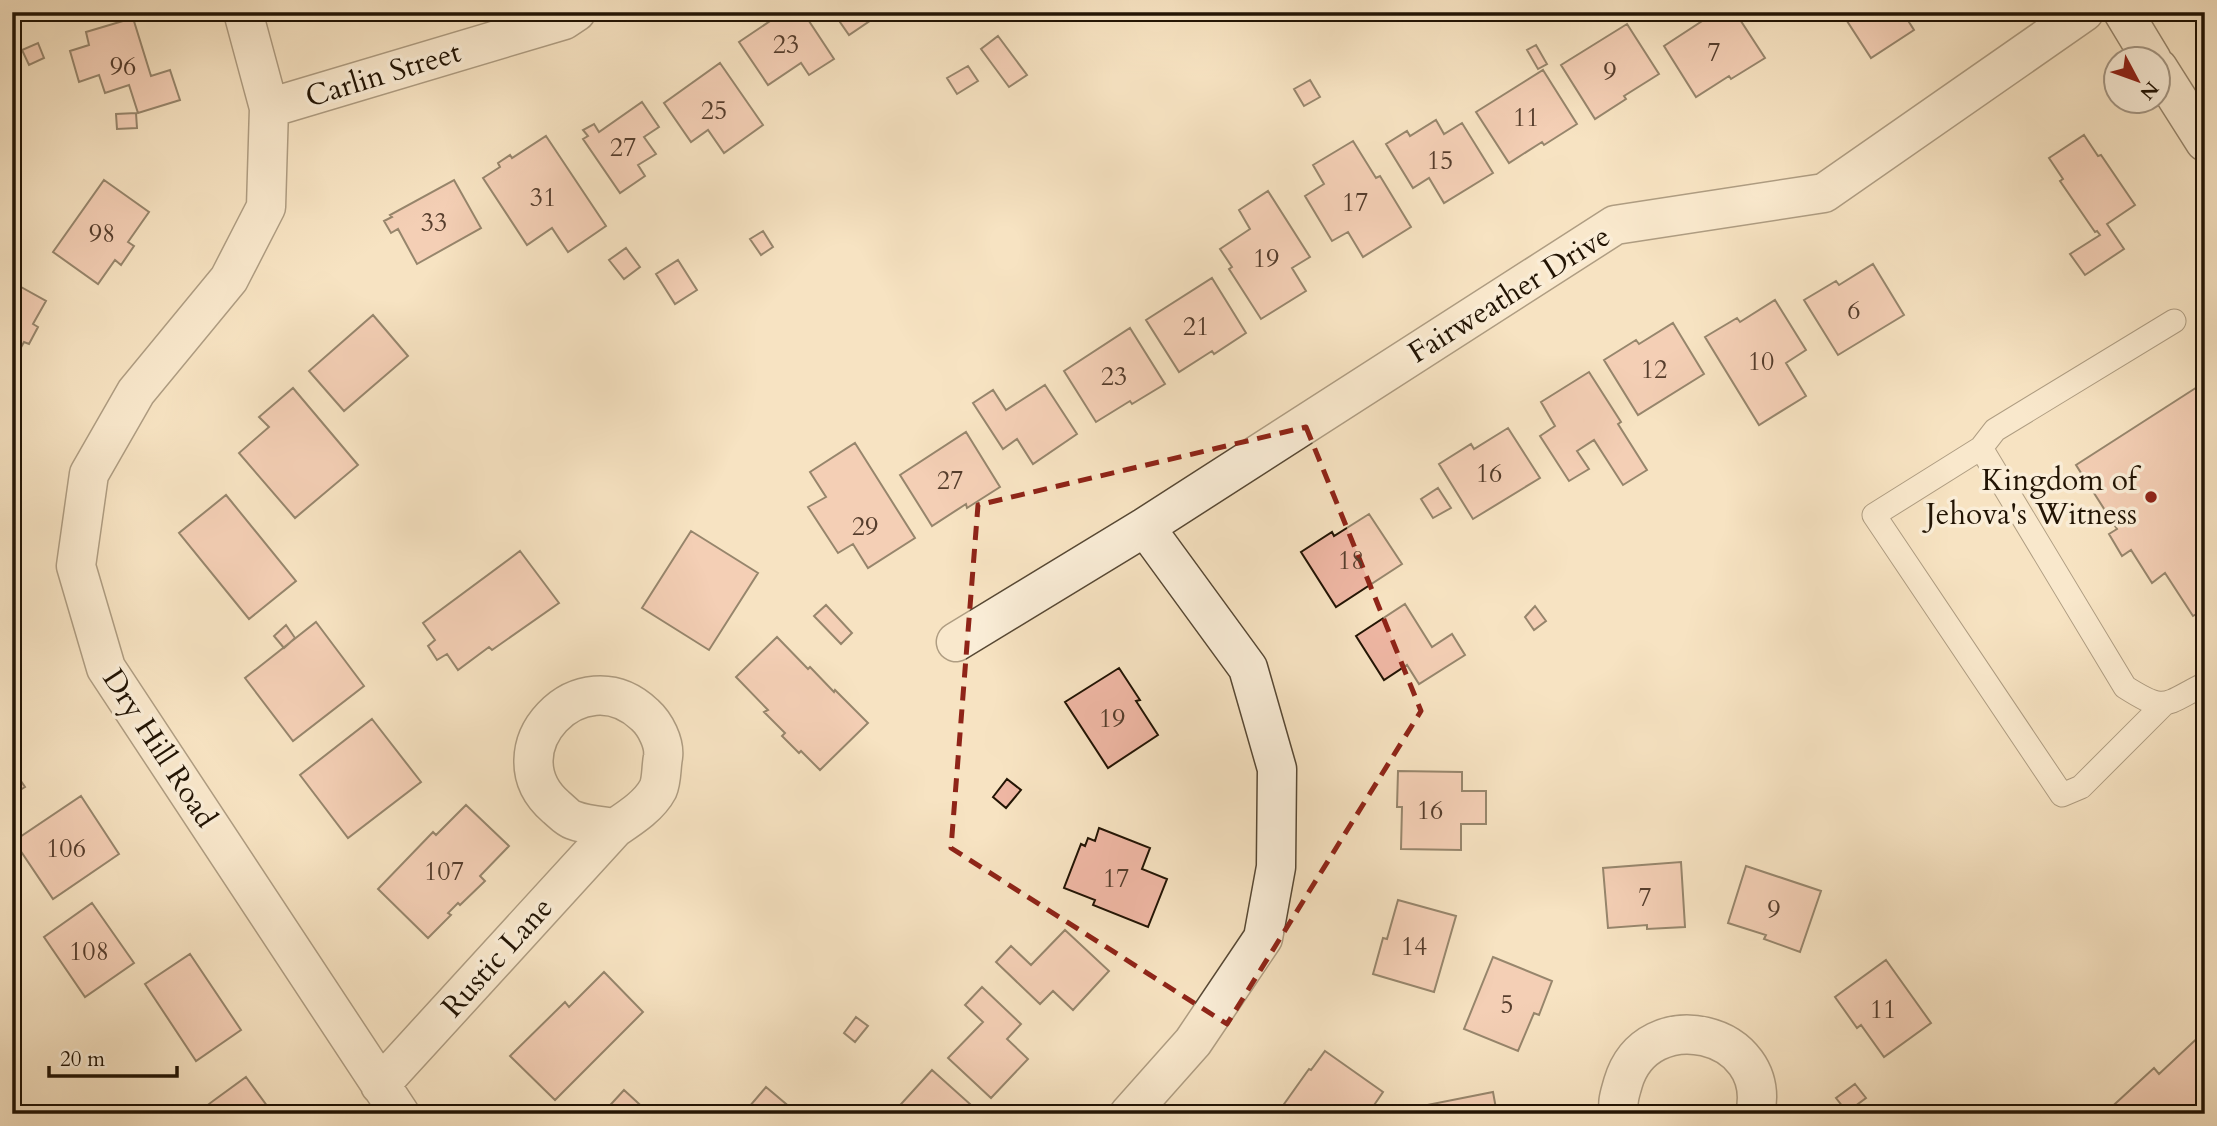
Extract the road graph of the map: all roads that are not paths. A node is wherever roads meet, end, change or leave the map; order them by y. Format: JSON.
{"nodes":[{"id":1,"x":243,"y":12,"type":"edge"},
{"id":2,"x":576,"y":12,"type":"edge"},
{"id":3,"x":2084,"y":12,"type":"edge"},
{"id":4,"x":2123,"y":12,"type":"edge"},
{"id":5,"x":2144,"y":46,"type":"edge"},
{"id":6,"x":2172,"y":90,"type":"edge"},
{"id":7,"x":269,"y":108,"type":"junction"},
{"id":8,"x":2205,"y":142,"type":"edge"},
{"id":9,"x":2174,"y":321,"type":"dead end"},
{"id":10,"x":1981,"y":448,"type":"junction"},
{"id":11,"x":1145,"y":527,"type":"junction"},
{"id":12,"x":956,"y":642,"type":"dead end"},
{"id":13,"x":2205,"y":684,"type":"edge"},
{"id":14,"x":2164,"y":705,"type":"junction"},
{"id":15,"x":615,"y":828,"type":"dead end"},
{"id":16,"x":390,"y":1100,"type":"edge"},
{"id":17,"x":1129,"y":1114,"type":"edge"},
{"id":18,"x":1620,"y":1114,"type":"edge"},
{"id":19,"x":1755,"y":1114,"type":"edge"}],
"edges":[{"from":1,"to":7,"type":"street","name":"Dry Hill Road"},
{"from":2,"to":7,"type":"street","name":"Carlin Street"},
{"from":3,"to":11,"type":"street","name":"Fairweather Drive"},
{"from":4,"to":5,"type":"street"},
{"from":6,"to":8,"type":"street"},
{"from":7,"to":16,"type":"street","name":"Dry Hill Road"},
{"from":9,"to":10,"type":"lane"},
{"from":10,"to":14,"type":"lane"},
{"from":10,"to":14,"type":"lane"},
{"from":11,"to":12,"type":"street","name":"Fairweather Drive"},
{"from":11,"to":17,"type":"street"},
{"from":13,"to":14,"type":"lane"},
{"from":15,"to":16,"type":"street","name":"Rustic Lane"},
{"from":18,"to":19,"type":"street"}]}
